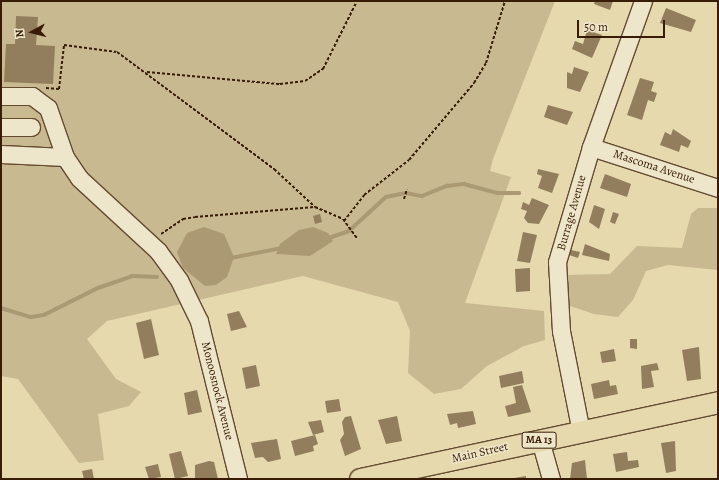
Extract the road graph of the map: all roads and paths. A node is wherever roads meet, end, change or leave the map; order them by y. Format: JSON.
{"nodes":[{"id":1,"x":357,"y":1,"type":"edge"},
{"id":2,"x":505,"y":1,"type":"edge"},
{"id":3,"x":643,"y":1,"type":"edge"},
{"id":4,"x":147,"y":72,"type":"junction"},
{"id":5,"x":1,"y":96,"type":"edge"},
{"id":6,"x":32,"y":96,"type":"junction"},
{"id":7,"x":1,"y":127,"type":"edge"},
{"id":8,"x":31,"y":127,"type":"dead end"},
{"id":9,"x":591,"y":147,"type":"junction"},
{"id":10,"x":1,"y":154,"type":"edge"},
{"id":11,"x":64,"y":157,"type":"junction"},
{"id":12,"x":718,"y":188,"type":"edge"},
{"id":13,"x":407,"y":189,"type":"dead end"},
{"id":14,"x":404,"y":199,"type":"dead end"},
{"id":15,"x":314,"y":207,"type":"junction"},
{"id":16,"x":344,"y":221,"type":"junction"},
{"id":17,"x":358,"y":238,"type":"dead end"},
{"id":18,"x":150,"y":244,"type":"junction"},
{"id":19,"x":718,"y":402,"type":"edge"},
{"id":20,"x":581,"y":432,"type":"junction"},
{"id":21,"x":540,"y":440,"type":"junction"},
{"id":22,"x":238,"y":479,"type":"edge"},
{"id":23,"x":362,"y":479,"type":"edge"},
{"id":24,"x":551,"y":479,"type":"edge"}],
"edges":[{"from":1,"to":4,"type":"path"},
{"from":2,"to":16,"type":"path"},
{"from":3,"to":9,"type":"street","name":"Burrage Avenue"},
{"from":4,"to":6,"type":"path"},
{"from":4,"to":15,"type":"path"},
{"from":5,"to":6,"type":"street"},
{"from":6,"to":11,"type":"street"},
{"from":7,"to":8,"type":"street"},
{"from":9,"to":12,"type":"street","name":"Mascoma Avenue"},
{"from":9,"to":20,"type":"street","name":"Burrage Avenue"},
{"from":10,"to":11,"type":"street"},
{"from":11,"to":18,"type":"street","name":"Monoosnock Avenue"},
{"from":13,"to":14,"type":"path"},
{"from":15,"to":16,"type":"path"},
{"from":15,"to":18,"type":"path"},
{"from":16,"to":17,"type":"path"},
{"from":18,"to":22,"type":"street","name":"Monoosnock Avenue"},
{"from":19,"to":20,"type":"main road","name":"Main Street","number":"MA 13"},
{"from":20,"to":21,"type":"main road","name":"Main Street","number":"MA 13"},
{"from":21,"to":23,"type":"main road","name":"Main Street","number":"MA 13"},
{"from":21,"to":24,"type":"street"}]}
